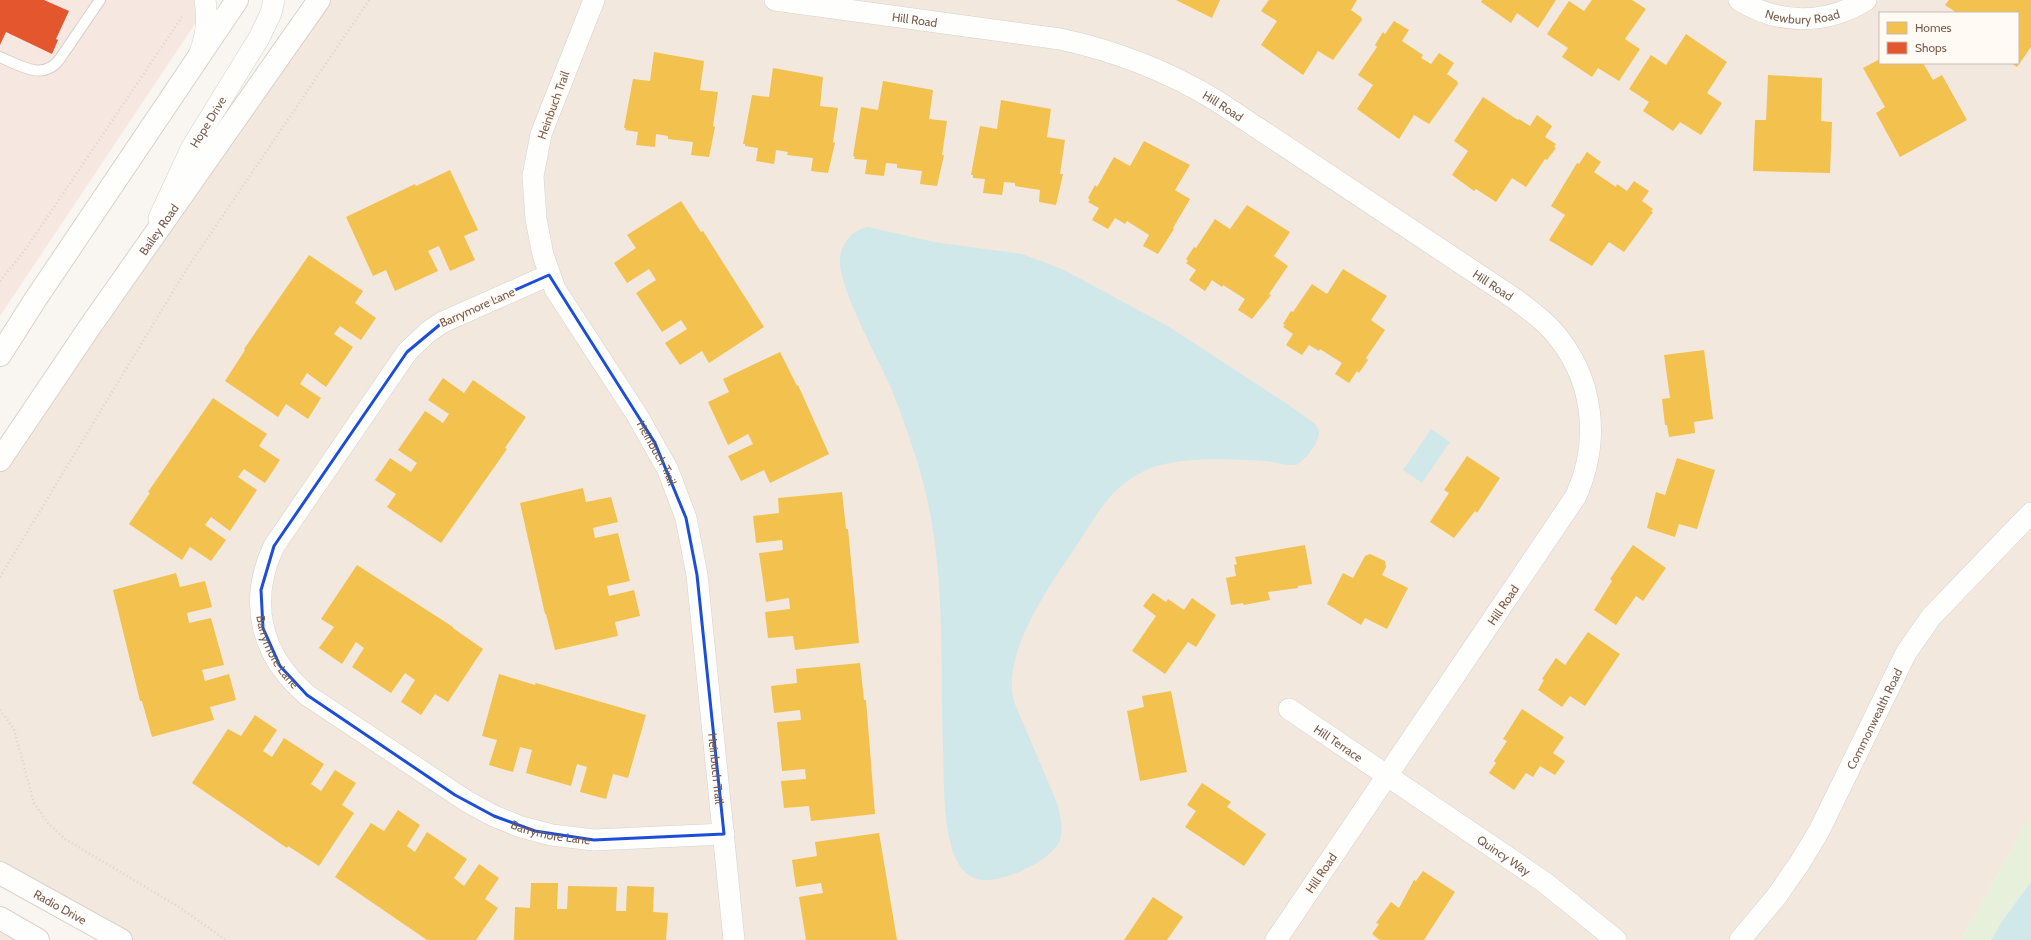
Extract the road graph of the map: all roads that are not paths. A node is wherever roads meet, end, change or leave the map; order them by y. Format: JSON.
{"nodes":[{"id":1,"x":100,"y":0,"type":"edge"},
{"id":2,"x":205,"y":0,"type":"edge"},
{"id":3,"x":237,"y":0,"type":"edge"},
{"id":4,"x":274,"y":0,"type":"edge"},
{"id":5,"x":319,"y":0,"type":"edge"},
{"id":6,"x":594,"y":0,"type":"edge"},
{"id":7,"x":1739,"y":0,"type":"edge"},
{"id":8,"x":1866,"y":0,"type":"edge"},
{"id":9,"x":789,"y":1,"type":"edge"},
{"id":10,"x":0,"y":57,"type":"edge"},
{"id":11,"x":198,"y":58,"type":"junction"},
{"id":12,"x":147,"y":246,"type":"junction"},
{"id":13,"x":549,"y":275,"type":"junction"},
{"id":14,"x":0,"y":355,"type":"edge"},
{"id":15,"x":0,"y":460,"type":"edge"},
{"id":16,"x":2031,"y":513,"type":"edge"},
{"id":17,"x":1289,"y":709,"type":"dead end"},
{"id":18,"x":1388,"y":776,"type":"junction"},
{"id":19,"x":724,"y":834,"type":"junction"},
{"id":20,"x":0,"y":873,"type":"edge"},
{"id":21,"x":0,"y":918,"type":"edge"},
{"id":22,"x":38,"y":940,"type":"edge"},
{"id":23,"x":120,"y":940,"type":"edge"},
{"id":24,"x":734,"y":940,"type":"edge"},
{"id":25,"x":1276,"y":940,"type":"edge"},
{"id":26,"x":1616,"y":940,"type":"edge"},
{"id":27,"x":1740,"y":940,"type":"edge"}],
"edges":[{"from":1,"to":10,"type":"lane"},
{"from":2,"to":11,"type":"street"},
{"from":3,"to":11,"type":"main road"},
{"from":4,"to":12,"type":"street","name":"Hope Drive"},
{"from":5,"to":12,"type":"main road","name":"Bailey Road"},
{"from":6,"to":13,"type":"street","name":"Heinbuch Trail"},
{"from":7,"to":8,"type":"street","name":"Newbury Road"},
{"from":9,"to":18,"type":"street","name":"Hill Road"},
{"from":11,"to":14,"type":"main road"},
{"from":12,"to":15,"type":"main road","name":"Bailey Road"},
{"from":13,"to":19,"type":"street","name":"Heinbuch Trail"},
{"from":13,"to":19,"type":"street","name":"Barrymore Lane"},
{"from":16,"to":27,"type":"street","name":"Commonwealth Road"},
{"from":17,"to":18,"type":"street","name":"Hill Terrace"},
{"from":18,"to":25,"type":"street","name":"Hill Road"},
{"from":18,"to":26,"type":"street","name":"Quincy Way"},
{"from":19,"to":24,"type":"street","name":"Heinbuch Trail"},
{"from":20,"to":23,"type":"main road","name":"Radio Drive"},
{"from":21,"to":22,"type":"main road"}]}
